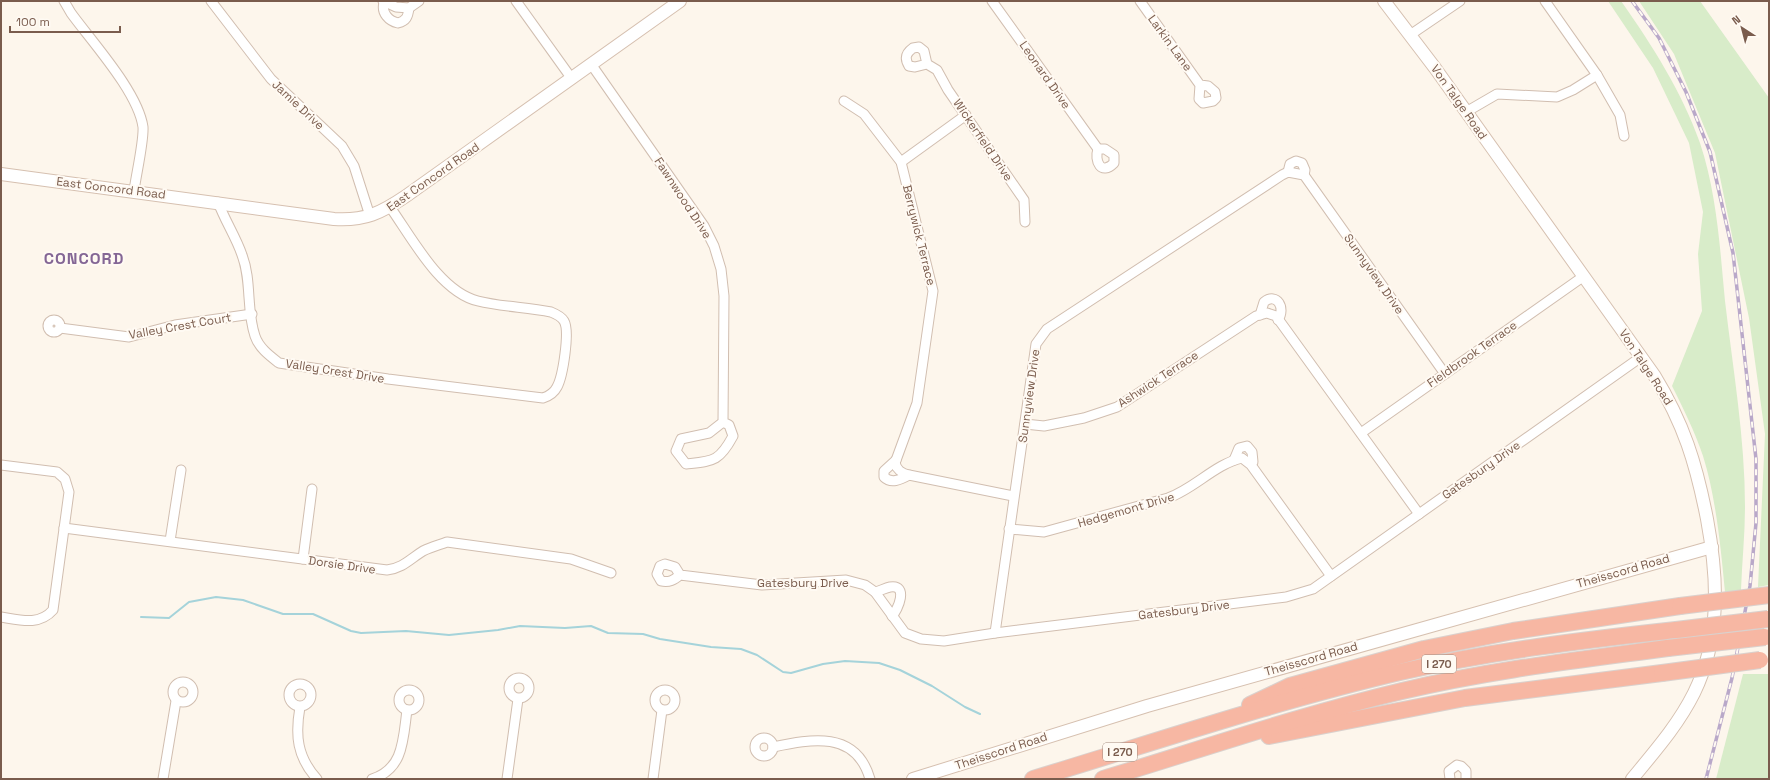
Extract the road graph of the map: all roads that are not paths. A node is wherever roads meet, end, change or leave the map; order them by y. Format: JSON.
{"nodes":[{"id":1,"x":64,"y":1,"type":"edge"},
{"id":2,"x":211,"y":1,"type":"edge"},
{"id":3,"x":419,"y":1,"type":"edge"},
{"id":4,"x":516,"y":1,"type":"edge"},
{"id":5,"x":680,"y":1,"type":"edge"},
{"id":6,"x":992,"y":1,"type":"edge"},
{"id":7,"x":1140,"y":1,"type":"edge"},
{"id":8,"x":1384,"y":1,"type":"edge"},
{"id":9,"x":1460,"y":1,"type":"edge"},
{"id":10,"x":1545,"y":1,"type":"edge"},
{"id":11,"x":383,"y":2,"type":"edge"},
{"id":12,"x":409,"y":8,"type":"junction"},
{"id":13,"x":1410,"y":35,"type":"junction"},
{"id":14,"x":591,"y":64,"type":"junction"},
{"id":15,"x":927,"y":64,"type":"dead end"},
{"id":16,"x":1597,"y":75,"type":"junction"},
{"id":17,"x":572,"y":79,"type":"junction"},
{"id":18,"x":1200,"y":85,"type":"dead end"},
{"id":19,"x":844,"y":101,"type":"dead end"},
{"id":20,"x":1466,"y":112,"type":"junction"},
{"id":21,"x":966,"y":115,"type":"junction"},
{"id":22,"x":1624,"y":136,"type":"dead end"},
{"id":23,"x":1098,"y":149,"type":"dead end"},
{"id":24,"x":901,"y":162,"type":"junction"},
{"id":25,"x":1,"y":174,"type":"edge"},
{"id":26,"x":134,"y":191,"type":"junction"},
{"id":27,"x":218,"y":202,"type":"junction"},
{"id":28,"x":390,"y":207,"type":"junction"},
{"id":29,"x":370,"y":216,"type":"junction"},
{"id":30,"x":1025,"y":222,"type":"dead end"},
{"id":31,"x":1584,"y":276,"type":"junction"},
{"id":32,"x":252,"y":314,"type":"junction"},
{"id":33,"x":1260,"y":314,"type":"junction"},
{"id":34,"x":1278,"y":320,"type":"junction"},
{"id":35,"x":60,"y":328,"type":"dead end"},
{"id":36,"x":1641,"y":357,"type":"junction"},
{"id":37,"x":1445,"y":374,"type":"junction"},
{"id":38,"x":724,"y":422,"type":"junction"},
{"id":39,"x":1025,"y":424,"type":"junction"},
{"id":40,"x":1361,"y":433,"type":"junction"},
{"id":41,"x":896,"y":460,"type":"junction"},
{"id":42,"x":1234,"y":460,"type":"junction"},
{"id":43,"x":1251,"y":464,"type":"junction"},
{"id":44,"x":1,"y":465,"type":"edge"},
{"id":45,"x":181,"y":470,"type":"dead end"},
{"id":46,"x":909,"y":476,"type":"junction"},
{"id":47,"x":312,"y":489,"type":"dead end"},
{"id":48,"x":1013,"y":496,"type":"junction"},
{"id":49,"x":1419,"y":514,"type":"junction"},
{"id":50,"x":64,"y":528,"type":"junction"},
{"id":51,"x":1009,"y":529,"type":"junction"},
{"id":52,"x":170,"y":541,"type":"junction"},
{"id":53,"x":1712,"y":547,"type":"junction"},
{"id":54,"x":303,"y":559,"type":"junction"},
{"id":55,"x":611,"y":573,"type":"dead end"},
{"id":56,"x":680,"y":575,"type":"dead end"},
{"id":57,"x":1331,"y":576,"type":"junction"},
{"id":58,"x":875,"y":592,"type":"junction"},
{"id":59,"x":1769,"y":595,"type":"edge"},
{"id":60,"x":892,"y":616,"type":"junction"},
{"id":61,"x":1,"y":617,"type":"edge"},
{"id":62,"x":1769,"y":619,"type":"edge"},
{"id":63,"x":995,"y":633,"type":"junction"},
{"id":64,"x":1767,"y":637,"type":"edge"},
{"id":65,"x":1765,"y":660,"type":"edge"},
{"id":66,"x":518,"y":699,"type":"dead end"},
{"id":67,"x":176,"y":701,"type":"dead end"},
{"id":68,"x":300,"y":707,"type":"dead end"},
{"id":69,"x":407,"y":710,"type":"dead end"},
{"id":70,"x":662,"y":710,"type":"dead end"},
{"id":71,"x":1208,"y":726,"type":"junction"},
{"id":72,"x":1234,"y":739,"type":"junction"},
{"id":73,"x":773,"y":747,"type":"dead end"},
{"id":74,"x":163,"y":779,"type":"edge"},
{"id":75,"x":317,"y":779,"type":"edge"},
{"id":76,"x":372,"y":779,"type":"edge"},
{"id":77,"x":507,"y":779,"type":"edge"},
{"id":78,"x":653,"y":779,"type":"edge"},
{"id":79,"x":870,"y":779,"type":"edge"},
{"id":80,"x":913,"y":779,"type":"edge"},
{"id":81,"x":1033,"y":779,"type":"edge"},
{"id":82,"x":1103,"y":779,"type":"edge"},
{"id":83,"x":1450,"y":779,"type":"edge"},
{"id":84,"x":1466,"y":779,"type":"edge"},
{"id":85,"x":1632,"y":779,"type":"edge"}],
"edges":[{"from":1,"to":26,"type":"street"},
{"from":2,"to":29,"type":"street","name":"Jamie Drive"},
{"from":3,"to":12,"type":"street"},
{"from":4,"to":17,"type":"street"},
{"from":5,"to":14,"type":"street","name":"East Concord Road"},
{"from":6,"to":23,"type":"street","name":"Leonard Drive"},
{"from":7,"to":18,"type":"street","name":"Larkin Lane"},
{"from":8,"to":13,"type":"street","name":"Von Talge Road"},
{"from":9,"to":13,"type":"street"},
{"from":10,"to":16,"type":"street"},
{"from":11,"to":12,"type":"street"},
{"from":11,"to":12,"type":"street"},
{"from":13,"to":20,"type":"street","name":"Von Talge Road"},
{"from":14,"to":17,"type":"street","name":"East Concord Road"},
{"from":14,"to":38,"type":"street","name":"Fawnwood Drive"},
{"from":15,"to":21,"type":"street","name":"Wickerfield Drive"},
{"from":16,"to":20,"type":"street"},
{"from":16,"to":22,"type":"street"},
{"from":17,"to":28,"type":"street","name":"East Concord Road"},
{"from":19,"to":24,"type":"street","name":"Berrywick Terrace"},
{"from":20,"to":31,"type":"street","name":"Von Talge Road"},
{"from":21,"to":24,"type":"street"},
{"from":21,"to":30,"type":"street","name":"Wickerfield Drive"},
{"from":24,"to":41,"type":"street","name":"Berrywick Terrace"},
{"from":25,"to":26,"type":"street","name":"East Concord Road"},
{"from":26,"to":27,"type":"street","name":"East Concord Road"},
{"from":27,"to":29,"type":"street","name":"East Concord Road"},
{"from":27,"to":32,"type":"street","name":"Valley Crest Drive"},
{"from":28,"to":29,"type":"street","name":"East Concord Road"},
{"from":28,"to":32,"type":"street","name":"Valley Crest Drive"},
{"from":31,"to":36,"type":"street","name":"Von Talge Road"},
{"from":31,"to":37,"type":"street","name":"Fieldbrook Terrace"},
{"from":32,"to":35,"type":"street","name":"Valley Crest Court"},
{"from":33,"to":34,"type":"street"},
{"from":33,"to":34,"type":"street","name":"Ashwick Terrace"},
{"from":33,"to":39,"type":"street","name":"Ashwick Terrace"},
{"from":34,"to":40,"type":"street"},
{"from":36,"to":49,"type":"street","name":"Gatesbury Drive"},
{"from":36,"to":53,"type":"street","name":"Von Talge Road"},
{"from":37,"to":39,"type":"street","name":"Sunnyview Drive"},
{"from":37,"to":40,"type":"street","name":"Fieldbrook Terrace"},
{"from":38,"to":38,"type":"street","name":"Fawnwood Drive"},
{"from":39,"to":48,"type":"street","name":"Sunnyview Drive"},
{"from":40,"to":49,"type":"street"},
{"from":41,"to":46,"type":"street"},
{"from":41,"to":46,"type":"street","name":"Berrywick Terrace"},
{"from":42,"to":43,"type":"street"},
{"from":42,"to":43,"type":"street","name":"Hedgemont Drive"},
{"from":42,"to":51,"type":"street","name":"Hedgemont Drive"},
{"from":43,"to":57,"type":"street","name":"Hedgemont Drive"},
{"from":44,"to":50,"type":"street"},
{"from":45,"to":52,"type":"street"},
{"from":46,"to":48,"type":"street","name":"Berrywick Terrace"},
{"from":47,"to":54,"type":"street"},
{"from":48,"to":51,"type":"street","name":"Sunnyview Drive"},
{"from":49,"to":57,"type":"street","name":"Gatesbury Drive"},
{"from":50,"to":52,"type":"street","name":"Dorsie Drive"},
{"from":50,"to":61,"type":"street"},
{"from":51,"to":63,"type":"street","name":"Sunnyview Drive"},
{"from":52,"to":54,"type":"street","name":"Dorsie Drive"},
{"from":53,"to":80,"type":"street","name":"Theisscord Road"},
{"from":53,"to":85,"type":"street","name":"Von Talge Road"},
{"from":54,"to":55,"type":"street","name":"Dorsie Drive"},
{"from":56,"to":58,"type":"street","name":"Gatesbury Drive"},
{"from":57,"to":63,"type":"street","name":"Gatesbury Drive"},
{"from":58,"to":60,"type":"street","name":"Gatesbury Drive"},
{"from":58,"to":60,"type":"street"},
{"from":59,"to":71,"type":"highway","bridge":true},
{"from":60,"to":63,"type":"street","name":"Gatesbury Drive"},
{"from":62,"to":71,"type":"highway","number":"I 270","bridge":true},
{"from":64,"to":72,"type":"highway","number":"I 270","bridge":true},
{"from":65,"to":72,"type":"highway","bridge":true},
{"from":66,"to":77,"type":"street"},
{"from":67,"to":74,"type":"street"},
{"from":68,"to":75,"type":"street"},
{"from":69,"to":76,"type":"street"},
{"from":70,"to":78,"type":"street"},
{"from":71,"to":81,"type":"highway","number":"I 270"},
{"from":72,"to":82,"type":"highway","number":"I 270"},
{"from":73,"to":79,"type":"street"},
{"from":83,"to":84,"type":"street"}]}
